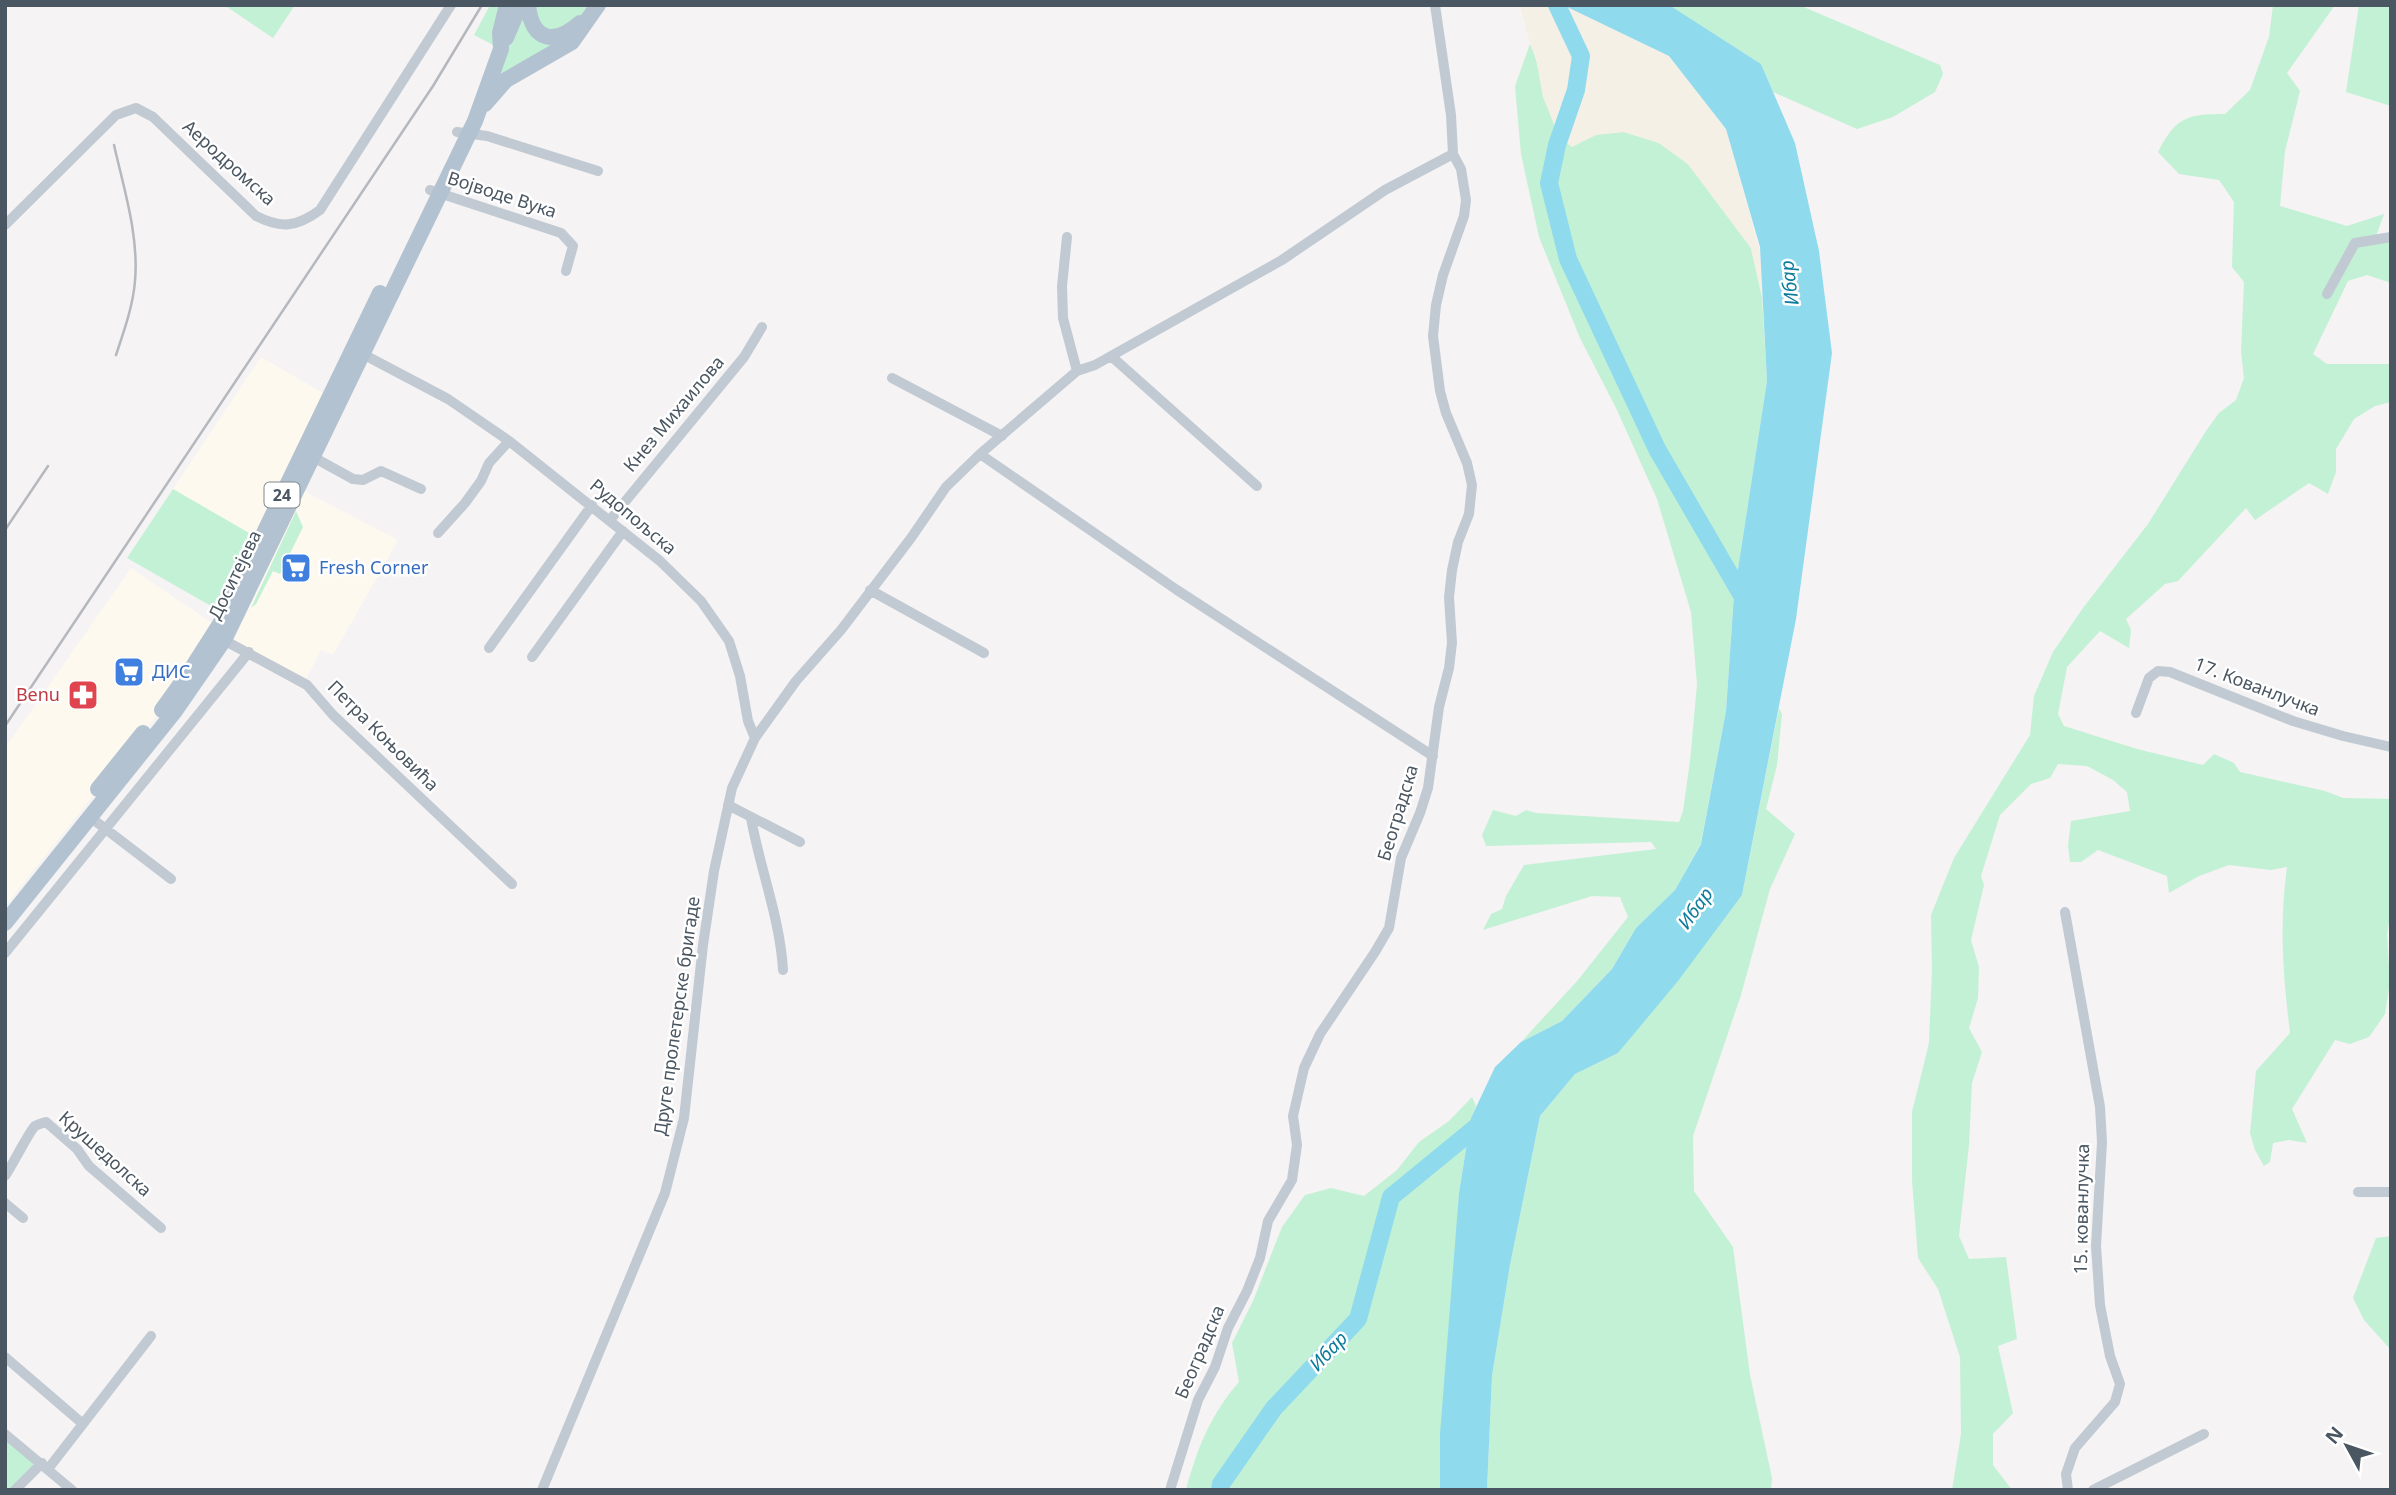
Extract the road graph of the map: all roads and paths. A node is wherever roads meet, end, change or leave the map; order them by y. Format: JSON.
{"nodes":[{"id":1,"x":451,"y":5,"type":"edge"},
{"id":2,"x":507,"y":5,"type":"edge"},
{"id":3,"x":520,"y":5,"type":"edge"},
{"id":4,"x":528,"y":5,"type":"edge"},
{"id":5,"x":597,"y":5,"type":"edge"},
{"id":6,"x":1434,"y":5,"type":"edge"},
{"id":7,"x":501,"y":49,"type":"junction"},
{"id":8,"x":467,"y":129,"type":"junction"},
{"id":9,"x":1453,"y":154,"type":"junction"},
{"id":10,"x":598,"y":172,"type":"dead end"},
{"id":11,"x":435,"y":192,"type":"junction"},
{"id":12,"x":5,"y":225,"type":"edge"},
{"id":13,"x":1068,"y":237,"type":"dead end"},
{"id":14,"x":2391,"y":237,"type":"edge"},
{"id":15,"x":566,"y":271,"type":"dead end"},
{"id":16,"x":2327,"y":294,"type":"dead end"},
{"id":17,"x":762,"y":327,"type":"dead end"},
{"id":18,"x":358,"y":351,"type":"junction"},
{"id":19,"x":1111,"y":356,"type":"junction"},
{"id":20,"x":1077,"y":371,"type":"junction"},
{"id":21,"x":892,"y":378,"type":"dead end"},
{"id":22,"x":1002,"y":436,"type":"junction"},
{"id":23,"x":509,"y":441,"type":"junction"},
{"id":24,"x":981,"y":454,"type":"junction"},
{"id":25,"x":313,"y":457,"type":"junction"},
{"id":26,"x":1257,"y":486,"type":"dead end"},
{"id":27,"x":421,"y":489,"type":"dead end"},
{"id":28,"x":592,"y":505,"type":"junction"},
{"id":29,"x":610,"y":520,"type":"junction"},
{"id":30,"x":623,"y":531,"type":"junction"},
{"id":31,"x":438,"y":533,"type":"dead end"},
{"id":32,"x":870,"y":590,"type":"junction"},
{"id":33,"x":219,"y":637,"type":"junction"},
{"id":34,"x":489,"y":648,"type":"dead end"},
{"id":35,"x":249,"y":652,"type":"junction"},
{"id":36,"x":984,"y":653,"type":"dead end"},
{"id":37,"x":532,"y":657,"type":"dead end"},
{"id":38,"x":2136,"y":713,"type":"dead end"},
{"id":39,"x":755,"y":738,"type":"junction"},
{"id":40,"x":2391,"y":747,"type":"edge"},
{"id":41,"x":1433,"y":757,"type":"junction"},
{"id":42,"x":728,"y":805,"type":"junction"},
{"id":43,"x":90,"y":817,"type":"junction"},
{"id":44,"x":751,"y":818,"type":"junction"},
{"id":45,"x":106,"y":829,"type":"junction"},
{"id":46,"x":800,"y":842,"type":"dead end"},
{"id":47,"x":171,"y":879,"type":"dead end"},
{"id":48,"x":512,"y":884,"type":"dead end"},
{"id":49,"x":5,"y":906,"type":"edge"},
{"id":50,"x":2065,"y":912,"type":"dead end"},
{"id":51,"x":5,"y":923,"type":"edge"},
{"id":52,"x":5,"y":953,"type":"edge"},
{"id":53,"x":783,"y":970,"type":"dead end"},
{"id":54,"x":5,"y":1176,"type":"edge"},
{"id":55,"x":2358,"y":1192,"type":"dead end"},
{"id":56,"x":2391,"y":1192,"type":"edge"},
{"id":57,"x":5,"y":1203,"type":"edge"},
{"id":58,"x":23,"y":1218,"type":"dead end"},
{"id":59,"x":161,"y":1228,"type":"dead end"},
{"id":60,"x":151,"y":1336,"type":"dead end"},
{"id":61,"x":5,"y":1357,"type":"edge"},
{"id":62,"x":83,"y":1424,"type":"junction"},
{"id":63,"x":5,"y":1434,"type":"edge"},
{"id":64,"x":2204,"y":1434,"type":"dead end"},
{"id":65,"x":45,"y":1466,"type":"junction"},
{"id":66,"x":15,"y":1490,"type":"edge"},
{"id":67,"x":72,"y":1490,"type":"edge"},
{"id":68,"x":542,"y":1490,"type":"edge"},
{"id":69,"x":1170,"y":1490,"type":"edge"},
{"id":70,"x":2068,"y":1490,"type":"edge"},
{"id":71,"x":2093,"y":1490,"type":"edge"}],
"edges":[{"from":1,"to":12,"type":"street","name":"Аеродромска"},
{"from":2,"to":7,"type":"main road"},
{"from":3,"to":7,"type":"main road","name":"Доситејева","number":"24"},
{"from":4,"to":5,"type":"main road"},
{"from":5,"to":8,"type":"main road"},
{"from":6,"to":9,"type":"street","name":"Београдска"},
{"from":7,"to":8,"type":"main road","name":"Доситејева","number":"24"},
{"from":8,"to":10,"type":"street"},
{"from":8,"to":11,"type":"main road","name":"Доситејева","number":"24"},
{"from":9,"to":19,"type":"street"},
{"from":9,"to":41,"type":"street","name":"Београдска"},
{"from":11,"to":15,"type":"street","name":"Војводе Вука"},
{"from":11,"to":18,"type":"main road","name":"Доситејева","number":"24"},
{"from":13,"to":20,"type":"street"},
{"from":14,"to":16,"type":"street"},
{"from":17,"to":29,"type":"street","name":"Кнез Михаилова"},
{"from":18,"to":23,"type":"street","name":"Рудопољска"},
{"from":18,"to":25,"type":"main road","name":"Доситејева","number":"24"},
{"from":18,"to":33,"type":"main road","name":"Доситејева","number":"24"},
{"from":19,"to":20,"type":"street"},
{"from":19,"to":26,"type":"street"},
{"from":20,"to":22,"type":"street"},
{"from":21,"to":22,"type":"street"},
{"from":22,"to":24,"type":"street"},
{"from":23,"to":28,"type":"street","name":"Рудопољска"},
{"from":23,"to":31,"type":"street"},
{"from":24,"to":32,"type":"street"},
{"from":24,"to":41,"type":"street"},
{"from":25,"to":27,"type":"street"},
{"from":25,"to":33,"type":"main road","name":"Доситејева","number":"24"},
{"from":28,"to":29,"type":"street","name":"Рудопољска"},
{"from":28,"to":34,"type":"street"},
{"from":29,"to":30,"type":"street","name":"Рудопољска"},
{"from":30,"to":37,"type":"street"},
{"from":30,"to":39,"type":"street","name":"Рудопољска"},
{"from":32,"to":36,"type":"street"},
{"from":32,"to":39,"type":"street"},
{"from":33,"to":35,"type":"street","name":"Петра Коњовића"},
{"from":33,"to":43,"type":"main road","name":"Доситејева","number":"24"},
{"from":33,"to":49,"type":"main road","name":"Доситејева","number":"24"},
{"from":35,"to":45,"type":"street"},
{"from":35,"to":48,"type":"street","name":"Петра Коњовића"},
{"from":38,"to":40,"type":"street","name":"17. Кованлучка"},
{"from":39,"to":42,"type":"street","name":"Друге пролетерске бригаде"},
{"from":41,"to":69,"type":"street","name":"Београдска"},
{"from":42,"to":44,"type":"street"},
{"from":42,"to":68,"type":"street","name":"Друге пролетерске бригаде"},
{"from":43,"to":45,"type":"street"},
{"from":43,"to":51,"type":"main road","name":"Доситејева","number":"24"},
{"from":44,"to":46,"type":"street"},
{"from":44,"to":53,"type":"street"},
{"from":45,"to":47,"type":"street"},
{"from":45,"to":52,"type":"street"},
{"from":50,"to":70,"type":"street","name":"15. кованлучка"},
{"from":54,"to":59,"type":"street","name":"Крушедолска"},
{"from":55,"to":56,"type":"street"},
{"from":57,"to":58,"type":"street"},
{"from":60,"to":62,"type":"street"},
{"from":61,"to":62,"type":"street"},
{"from":62,"to":65,"type":"street"},
{"from":63,"to":65,"type":"street"},
{"from":64,"to":71,"type":"street"},
{"from":65,"to":66,"type":"street"},
{"from":65,"to":67,"type":"street"}]}
